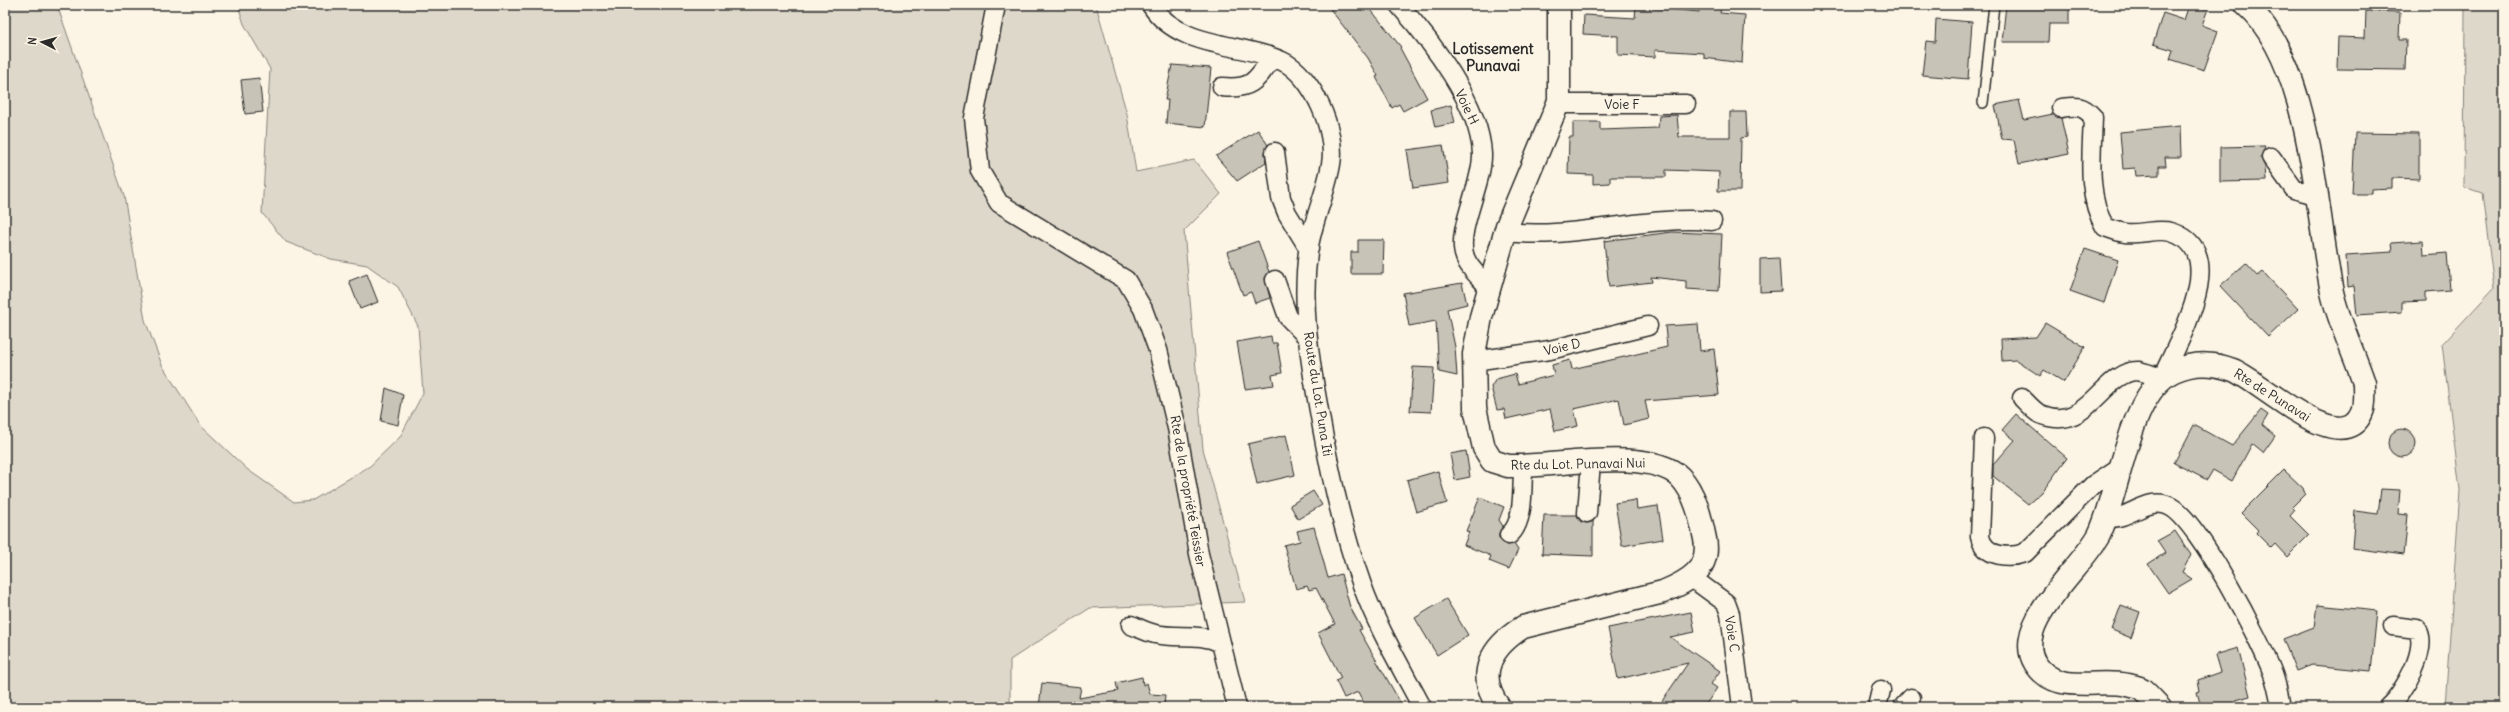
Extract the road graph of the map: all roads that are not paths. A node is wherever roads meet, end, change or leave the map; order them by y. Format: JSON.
{"nodes":[{"id":1,"x":996,"y":5,"type":"edge"},
{"id":2,"x":1152,"y":5,"type":"edge"},
{"id":3,"x":1399,"y":5,"type":"edge"},
{"id":4,"x":1559,"y":5,"type":"edge"},
{"id":5,"x":1994,"y":5,"type":"edge"},
{"id":6,"x":2246,"y":5,"type":"edge"},
{"id":7,"x":1272,"y":58,"type":"junction"},
{"id":8,"x":1222,"y":87,"type":"dead end"},
{"id":9,"x":1983,"y":103,"type":"dead end"},
{"id":10,"x":1558,"y":104,"type":"junction"},
{"id":11,"x":1686,"y":104,"type":"dead end"},
{"id":12,"x":2061,"y":108,"type":"dead end"},
{"id":13,"x":1275,"y":152,"type":"dead end"},
{"id":14,"x":2271,"y":157,"type":"dead end"},
{"id":15,"x":2316,"y":195,"type":"junction"},
{"id":16,"x":1712,"y":221,"type":"dead end"},
{"id":17,"x":1506,"y":232,"type":"junction"},
{"id":18,"x":1309,"y":249,"type":"junction"},
{"id":19,"x":1275,"y":280,"type":"dead end"},
{"id":20,"x":1489,"y":288,"type":"junction"},
{"id":21,"x":1648,"y":326,"type":"dead end"},
{"id":22,"x":1308,"y":338,"type":"junction"},
{"id":23,"x":1474,"y":361,"type":"junction"},
{"id":24,"x":2162,"y":378,"type":"junction"},
{"id":25,"x":2022,"y":398,"type":"dead end"},
{"id":26,"x":1984,"y":438,"type":"dead end"},
{"id":27,"x":1591,"y":462,"type":"junction"},
{"id":28,"x":1523,"y":467,"type":"junction"},
{"id":29,"x":2120,"y":467,"type":"junction"},
{"id":30,"x":1587,"y":513,"type":"dead end"},
{"id":31,"x":2104,"y":519,"type":"junction"},
{"id":32,"x":1509,"y":535,"type":"dead end"},
{"id":33,"x":1692,"y":578,"type":"junction"},
{"id":34,"x":1131,"y":625,"type":"dead end"},
{"id":35,"x":2393,"y":626,"type":"dead end"},
{"id":36,"x":1220,"y":643,"type":"junction"},
{"id":37,"x":1237,"y":707,"type":"edge"},
{"id":38,"x":1422,"y":707,"type":"edge"},
{"id":39,"x":1498,"y":707,"type":"edge"},
{"id":40,"x":1742,"y":707,"type":"edge"},
{"id":41,"x":2160,"y":707,"type":"edge"},
{"id":42,"x":2281,"y":707,"type":"edge"},
{"id":43,"x":2388,"y":707,"type":"edge"}],
"edges":[{"from":1,"to":36,"type":"street","name":"Rte de la propriété Teissier"},
{"from":2,"to":7,"type":"street","name":"Route du Lot. Puna Iti"},
{"from":3,"to":20,"type":"street","name":"Voie H"},
{"from":4,"to":10,"type":"main road","name":"Rte du Lot. Punavai Nui"},
{"from":5,"to":9,"type":"lane"},
{"from":6,"to":15,"type":"main road","name":"Rte de Punavai"},
{"from":7,"to":8,"type":"street"},
{"from":7,"to":18,"type":"street","name":"Route du Lot. Puna Iti"},
{"from":10,"to":11,"type":"street","name":"Voie F"},
{"from":10,"to":17,"type":"main road","name":"Rte du Lot. Punavai Nui"},
{"from":12,"to":24,"type":"street"},
{"from":13,"to":18,"type":"street"},
{"from":14,"to":15,"type":"street"},
{"from":15,"to":24,"type":"main road","name":"Rte de Punavai"},
{"from":16,"to":17,"type":"street"},
{"from":17,"to":20,"type":"main road","name":"Rte du Lot. Punavai Nui"},
{"from":18,"to":22,"type":"street","name":"Route du Lot. Puna Iti"},
{"from":19,"to":22,"type":"street"},
{"from":20,"to":23,"type":"main road","name":"Rte du Lot. Punavai Nui"},
{"from":21,"to":23,"type":"street","name":"Voie D"},
{"from":22,"to":38,"type":"street","name":"Route du Lot. Puna Iti"},
{"from":23,"to":28,"type":"main road","name":"Rte du Lot. Punavai Nui"},
{"from":24,"to":25,"type":"street"},
{"from":24,"to":29,"type":"main road","name":"Rte de Punavai"},
{"from":26,"to":29,"type":"street"},
{"from":27,"to":28,"type":"main road","name":"Rte du Lot. Punavai Nui"},
{"from":27,"to":30,"type":"street"},
{"from":27,"to":33,"type":"main road","name":"Rte du Lot. Punavai Nui"},
{"from":28,"to":32,"type":"street"},
{"from":29,"to":31,"type":"main road","name":"Rte de Punavai"},
{"from":31,"to":41,"type":"main road","name":"Rte de Punavai"},
{"from":31,"to":42,"type":"street"},
{"from":33,"to":39,"type":"main road"},
{"from":33,"to":40,"type":"street","name":"Voie C"},
{"from":34,"to":36,"type":"street"},
{"from":35,"to":43,"type":"street"},
{"from":36,"to":37,"type":"street","name":"Rte de la propriété Teissier"}]}
